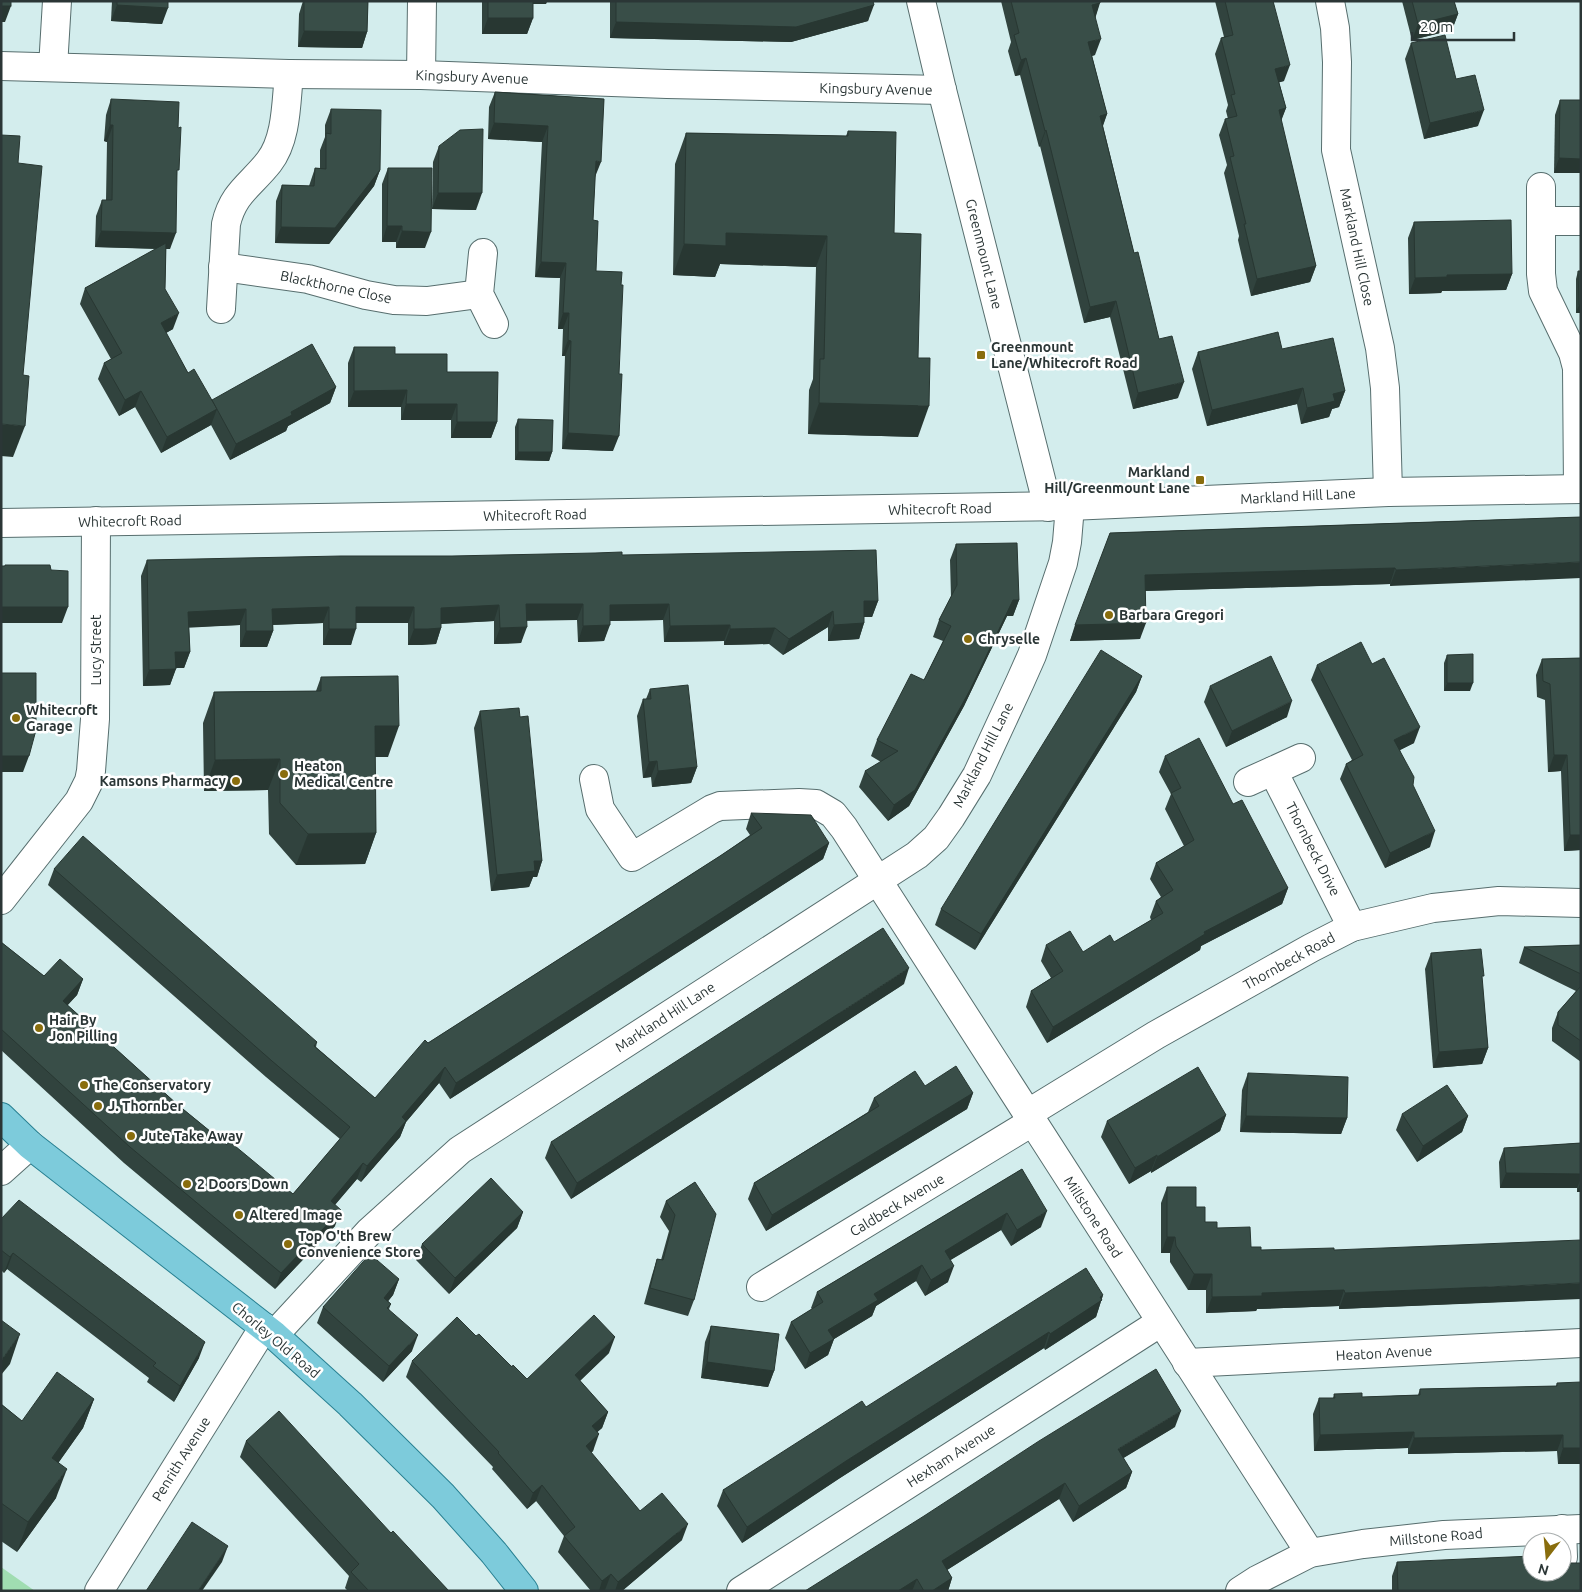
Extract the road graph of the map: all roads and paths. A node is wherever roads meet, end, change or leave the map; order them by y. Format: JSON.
{"nodes":[{"id":1,"x":57,"y":1,"type":"edge"},
{"id":2,"x":422,"y":1,"type":"edge"},
{"id":3,"x":921,"y":1,"type":"edge"},
{"id":4,"x":1330,"y":1,"type":"edge"},
{"id":5,"x":1,"y":66,"type":"edge"},
{"id":6,"x":54,"y":67,"type":"junction"},
{"id":7,"x":289,"y":74,"type":"junction"},
{"id":8,"x":421,"y":75,"type":"junction"},
{"id":9,"x":942,"y":90,"type":"junction"},
{"id":10,"x":1541,"y":187,"type":"dead end"},
{"id":11,"x":1541,"y":221,"type":"junction"},
{"id":12,"x":1581,"y":221,"type":"edge"},
{"id":13,"x":483,"y":253,"type":"dead end"},
{"id":14,"x":223,"y":267,"type":"junction"},
{"id":15,"x":478,"y":294,"type":"junction"},
{"id":16,"x":220,"y":308,"type":"dead end"},
{"id":17,"x":494,"y":324,"type":"dead end"},
{"id":18,"x":1580,"y":489,"type":"edge"},
{"id":19,"x":1388,"y":492,"type":"junction"},
{"id":20,"x":1059,"y":507,"type":"junction"},
{"id":21,"x":96,"y":521,"type":"junction"},
{"id":22,"x":1,"y":523,"type":"edge"},
{"id":23,"x":1301,"y":758,"type":"dead end"},
{"id":24,"x":1273,"y":771,"type":"junction"},
{"id":25,"x":594,"y":780,"type":"dead end"},
{"id":26,"x":1248,"y":782,"type":"dead end"},
{"id":27,"x":877,"y":880,"type":"junction"},
{"id":28,"x":1,"y":900,"type":"edge"},
{"id":29,"x":1581,"y":903,"type":"edge"},
{"id":30,"x":1352,"y":927,"type":"junction"},
{"id":31,"x":1,"y":1117,"type":"edge"},
{"id":32,"x":1030,"y":1118,"type":"junction"},
{"id":33,"x":30,"y":1145,"type":"junction"},
{"id":34,"x":1,"y":1171,"type":"edge"},
{"id":35,"x":761,"y":1287,"type":"dead end"},
{"id":36,"x":1161,"y":1322,"type":"junction"},
{"id":37,"x":269,"y":1331,"type":"junction"},
{"id":38,"x":1581,"y":1343,"type":"edge"},
{"id":39,"x":1187,"y":1363,"type":"junction"},
{"id":40,"x":1571,"y":1529,"type":"edge"},
{"id":41,"x":1310,"y":1553,"type":"junction"},
{"id":42,"x":99,"y":1591,"type":"edge"},
{"id":43,"x":524,"y":1591,"type":"edge"},
{"id":44,"x":741,"y":1591,"type":"edge"},
{"id":45,"x":1240,"y":1591,"type":"edge"}],
"edges":[{"from":1,"to":6,"type":"street"},
{"from":2,"to":8,"type":"street"},
{"from":3,"to":9,"type":"street","name":"Greenmount Lane"},
{"from":4,"to":19,"type":"street","name":"Markland Hill Close"},
{"from":5,"to":6,"type":"street","name":"Kingsbury Avenue"},
{"from":6,"to":7,"type":"street","name":"Kingsbury Avenue"},
{"from":7,"to":8,"type":"street","name":"Kingsbury Avenue"},
{"from":7,"to":14,"type":"street"},
{"from":8,"to":9,"type":"street","name":"Kingsbury Avenue"},
{"from":9,"to":20,"type":"street","name":"Greenmount Lane"},
{"from":10,"to":11,"type":"street"},
{"from":11,"to":12,"type":"street"},
{"from":11,"to":18,"type":"street"},
{"from":13,"to":15,"type":"street"},
{"from":14,"to":15,"type":"street","name":"Blackthorne Close"},
{"from":14,"to":16,"type":"street"},
{"from":15,"to":17,"type":"street"},
{"from":18,"to":19,"type":"street","name":"Markland Hill Lane"},
{"from":19,"to":20,"type":"street","name":"Markland Hill Lane"},
{"from":20,"to":21,"type":"street","name":"Whitecroft Road"},
{"from":20,"to":27,"type":"street","name":"Markland Hill Lane"},
{"from":21,"to":22,"type":"street","name":"Whitecroft Road"},
{"from":21,"to":28,"type":"street","name":"Lucy Street"},
{"from":23,"to":24,"type":"street"},
{"from":24,"to":26,"type":"street"},
{"from":24,"to":30,"type":"street","name":"Thornbeck Drive"},
{"from":25,"to":27,"type":"street","name":"Millstone Road"},
{"from":27,"to":32,"type":"street","name":"Millstone Road"},
{"from":27,"to":37,"type":"street","name":"Markland Hill Lane"},
{"from":29,"to":30,"type":"street","name":"Thornbeck Road"},
{"from":30,"to":32,"type":"street","name":"Thornbeck Road"},
{"from":31,"to":33,"type":"main road","name":"Chorley Old Road"},
{"from":32,"to":35,"type":"street","name":"Caldbeck Avenue"},
{"from":32,"to":36,"type":"street","name":"Millstone Road"},
{"from":33,"to":34,"type":"street"},
{"from":33,"to":37,"type":"main road","name":"Chorley Old Road"},
{"from":36,"to":39,"type":"street","name":"Millstone Road"},
{"from":36,"to":44,"type":"street","name":"Hexham Avenue"},
{"from":37,"to":42,"type":"street","name":"Penrith Avenue"},
{"from":37,"to":43,"type":"main road","name":"Chorley Old Road"},
{"from":38,"to":39,"type":"street","name":"Heaton Avenue"},
{"from":39,"to":41,"type":"street","name":"Millstone Road"},
{"from":40,"to":41,"type":"street","name":"Millstone Road"},
{"from":41,"to":45,"type":"street","name":"Millstone Road"}]}
